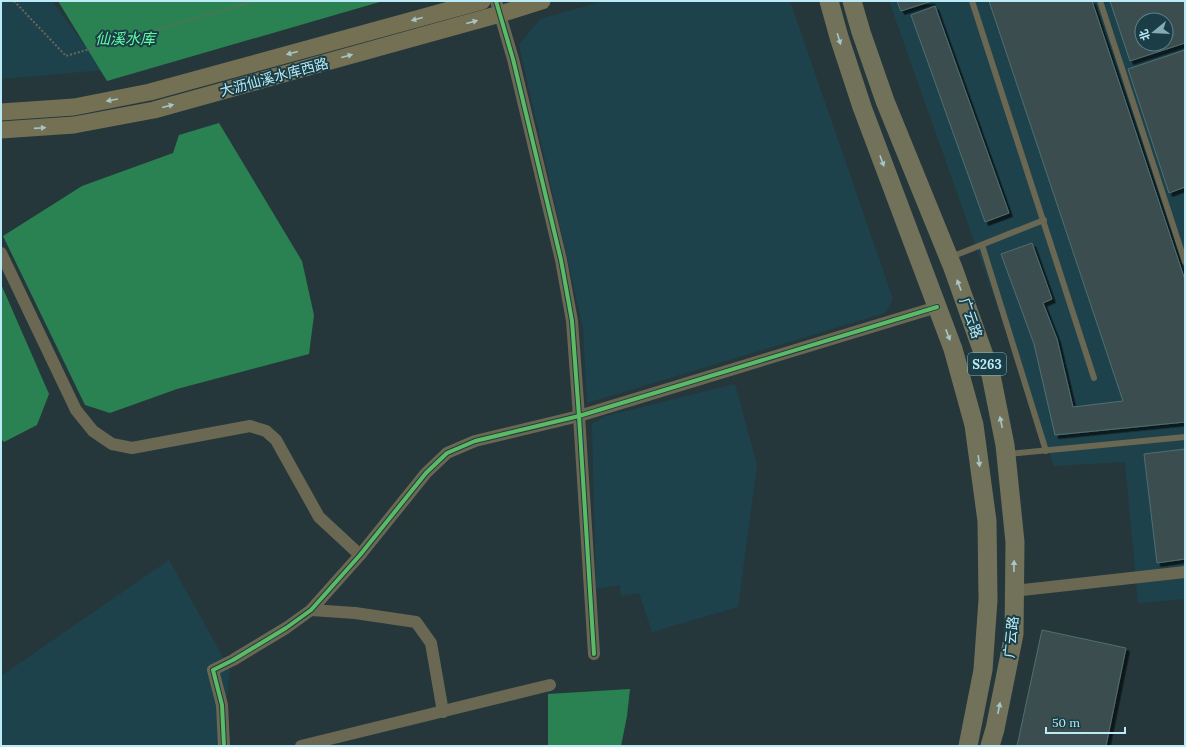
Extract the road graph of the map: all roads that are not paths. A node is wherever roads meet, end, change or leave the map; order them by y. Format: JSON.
{"nodes":[{"id":1,"x":482,"y":1,"type":"edge"},
{"id":2,"x":542,"y":1,"type":"edge"},
{"id":3,"x":829,"y":1,"type":"edge"},
{"id":4,"x":852,"y":1,"type":"edge"},
{"id":5,"x":972,"y":1,"type":"edge"},
{"id":6,"x":1100,"y":1,"type":"edge"},
{"id":7,"x":498,"y":8,"type":"edge"},
{"id":8,"x":1,"y":112,"type":"edge"},
{"id":9,"x":1,"y":130,"type":"edge"},
{"id":10,"x":1044,"y":220,"type":"junction"},
{"id":11,"x":982,"y":245,"type":"junction"},
{"id":12,"x":1,"y":253,"type":"edge"},
{"id":13,"x":949,"y":258,"type":"junction"},
{"id":14,"x":1185,"y":262,"type":"edge"},
{"id":15,"x":937,"y":307,"type":"junction"},
{"id":16,"x":1094,"y":378,"type":"dead end"},
{"id":17,"x":579,"y":416,"type":"junction"},
{"id":18,"x":1185,"y":437,"type":"edge"},
{"id":19,"x":1046,"y":451,"type":"junction"},
{"id":20,"x":1006,"y":455,"type":"junction"},
{"id":21,"x":360,"y":555,"type":"junction"},
{"id":22,"x":1185,"y":572,"type":"edge"},
{"id":23,"x":1014,"y":591,"type":"junction"},
{"id":24,"x":311,"y":610,"type":"junction"},
{"id":25,"x":594,"y":654,"type":"dead end"},
{"id":26,"x":550,"y":685,"type":"dead end"},
{"id":27,"x":443,"y":712,"type":"junction"},
{"id":28,"x":224,"y":746,"type":"edge"},
{"id":29,"x":301,"y":746,"type":"edge"},
{"id":30,"x":968,"y":746,"type":"edge"},
{"id":31,"x":990,"y":746,"type":"edge"}],
"edges":[{"from":1,"to":8,"type":"street","one_way":true},
{"from":2,"to":7,"type":"street","name":"大沥仙溪水库西路"},
{"from":3,"to":15,"type":"main road","name":"广云路","number":"S263","one_way":true},
{"from":4,"to":13,"type":"main road","name":"广云路","number":"S263"},
{"from":5,"to":10,"type":"lane"},
{"from":6,"to":14,"type":"lane"},
{"from":9,"to":7,"type":"street","name":"大沥仙溪水库西路","one_way":true},
{"from":7,"to":17,"type":"street"},
{"from":10,"to":11,"type":"lane"},
{"from":10,"to":16,"type":"lane"},
{"from":11,"to":13,"type":"lane"},
{"from":11,"to":19,"type":"lane"},
{"from":12,"to":21,"type":"street"},
{"from":20,"to":13,"type":"main road","name":"广云路","number":"S263","one_way":true},
{"from":15,"to":17,"type":"street"},
{"from":15,"to":30,"type":"main road","name":"广云路","number":"S263","one_way":true},
{"from":17,"to":21,"type":"street"},
{"from":17,"to":25,"type":"street"},
{"from":18,"to":19,"type":"lane"},
{"from":19,"to":20,"type":"lane"},
{"from":23,"to":20,"type":"main road","name":"广云路","number":"S263","one_way":true},
{"from":21,"to":24,"type":"street"},
{"from":22,"to":23,"type":"street"},
{"from":31,"to":23,"type":"main road","name":"广云路","number":"S263","one_way":true},
{"from":24,"to":27,"type":"street"},
{"from":24,"to":28,"type":"street"},
{"from":26,"to":27,"type":"street"},
{"from":27,"to":29,"type":"street"}]}
